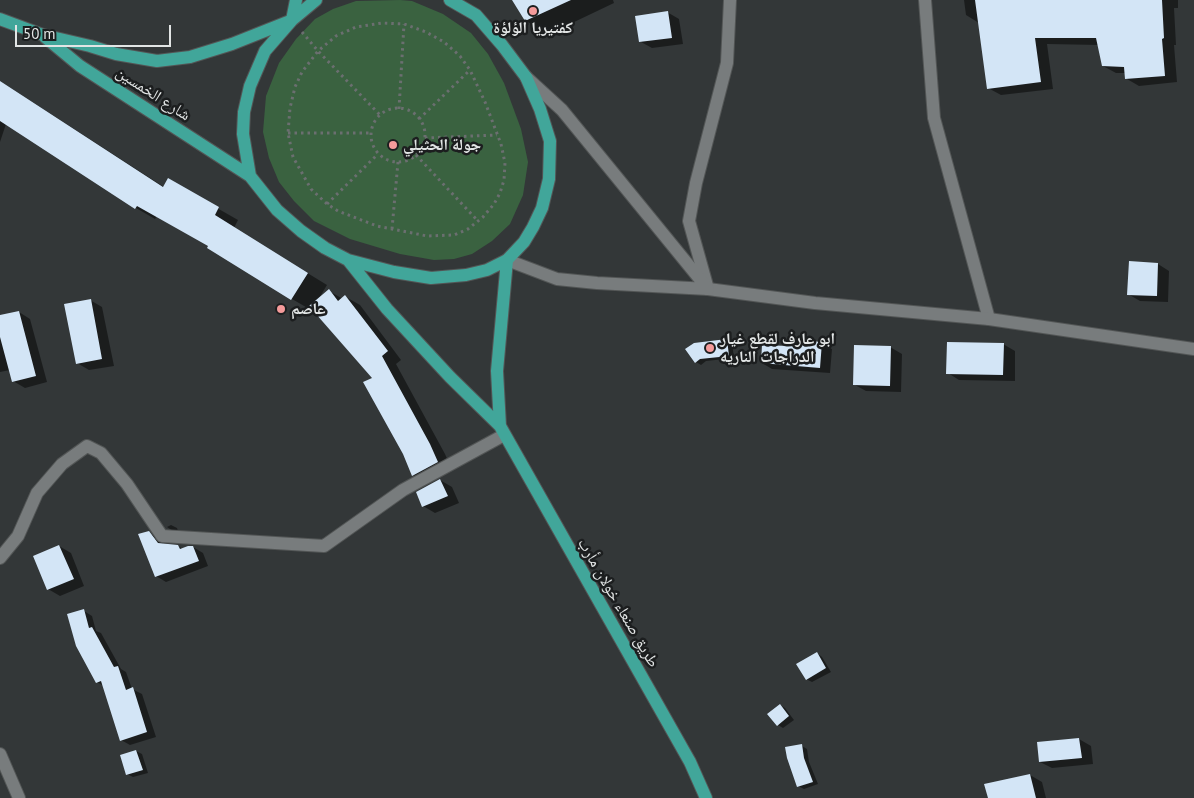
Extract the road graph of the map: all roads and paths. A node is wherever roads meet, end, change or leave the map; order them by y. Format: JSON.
{"nodes":[{"id":1,"x":296,"y":0,"type":"edge"},
{"id":2,"x":316,"y":0,"type":"edge"},
{"id":3,"x":450,"y":0,"type":"edge"},
{"id":4,"x":468,"y":0,"type":"edge"},
{"id":5,"x":730,"y":0,"type":"edge"},
{"id":6,"x":925,"y":0,"type":"edge"},
{"id":7,"x":476,"y":15,"type":"junction"},
{"id":8,"x":0,"y":19,"type":"edge"},
{"id":9,"x":292,"y":20,"type":"junction"},
{"id":10,"x":404,"y":24,"type":"junction"},
{"id":11,"x":42,"y":35,"type":"junction"},
{"id":12,"x":318,"y":51,"type":"junction"},
{"id":13,"x":470,"y":70,"type":"junction"},
{"id":14,"x":526,"y":77,"type":"junction"},
{"id":15,"x":399,"y":109,"type":"junction"},
{"id":16,"x":380,"y":115,"type":"junction"},
{"id":17,"x":419,"y":118,"type":"junction"},
{"id":18,"x":288,"y":133,"type":"junction"},
{"id":19,"x":372,"y":133,"type":"junction"},
{"id":20,"x":497,"y":134,"type":"junction"},
{"id":21,"x":425,"y":138,"type":"junction"},
{"id":22,"x":378,"y":154,"type":"junction"},
{"id":23,"x":416,"y":155,"type":"junction"},
{"id":24,"x":398,"y":162,"type":"junction"},
{"id":25,"x":250,"y":176,"type":"junction"},
{"id":26,"x":327,"y":204,"type":"junction"},
{"id":27,"x":478,"y":221,"type":"junction"},
{"id":28,"x":392,"y":229,"type":"junction"},
{"id":29,"x":348,"y":260,"type":"junction"},
{"id":30,"x":507,"y":260,"type":"junction"},
{"id":31,"x":708,"y":289,"type":"junction"},
{"id":32,"x":989,"y":319,"type":"junction"},
{"id":33,"x":1194,"y":349,"type":"edge"},
{"id":34,"x":502,"y":430,"type":"junction"},
{"id":35,"x":0,"y":558,"type":"edge"},
{"id":36,"x":0,"y":754,"type":"edge"},
{"id":37,"x":19,"y":798,"type":"edge"},
{"id":38,"x":706,"y":798,"type":"edge"}],
"edges":[{"from":1,"to":9,"type":"main road"},
{"from":2,"to":9,"type":"main road"},
{"from":3,"to":7,"type":"main road"},
{"from":4,"to":7,"type":"main road"},
{"from":5,"to":31,"type":"street"},
{"from":6,"to":32,"type":"street"},
{"from":7,"to":14,"type":"main road"},
{"from":8,"to":11,"type":"main road","name":"شارع الخمسين"},
{"from":9,"to":11,"type":"main road","name":"شارع الخمسين"},
{"from":9,"to":12,"type":"path"},
{"from":9,"to":25,"type":"main road"},
{"from":10,"to":12,"type":"path"},
{"from":10,"to":13,"type":"path"},
{"from":10,"to":15,"type":"path"},
{"from":11,"to":25,"type":"main road","name":"شارع الخمسين"},
{"from":12,"to":16,"type":"path"},
{"from":12,"to":18,"type":"path"},
{"from":13,"to":17,"type":"path"},
{"from":13,"to":20,"type":"path"},
{"from":14,"to":30,"type":"main road"},
{"from":14,"to":31,"type":"street"},
{"from":15,"to":16,"type":"path"},
{"from":15,"to":17,"type":"path"},
{"from":16,"to":19,"type":"path"},
{"from":17,"to":21,"type":"path"},
{"from":18,"to":19,"type":"path"},
{"from":18,"to":26,"type":"path"},
{"from":19,"to":22,"type":"path"},
{"from":20,"to":21,"type":"path"},
{"from":20,"to":27,"type":"path"},
{"from":21,"to":23,"type":"path"},
{"from":22,"to":24,"type":"path"},
{"from":22,"to":26,"type":"path"},
{"from":23,"to":24,"type":"path"},
{"from":23,"to":27,"type":"path"},
{"from":24,"to":28,"type":"path"},
{"from":25,"to":29,"type":"main road"},
{"from":26,"to":28,"type":"path"},
{"from":27,"to":28,"type":"path"},
{"from":29,"to":30,"type":"main road"},
{"from":29,"to":34,"type":"main road"},
{"from":30,"to":31,"type":"street"},
{"from":30,"to":34,"type":"main road"},
{"from":31,"to":32,"type":"street"},
{"from":32,"to":33,"type":"street"},
{"from":34,"to":35,"type":"street"},
{"from":34,"to":38,"type":"main road","name":"طريق صنعاء خولان مأرب"},
{"from":36,"to":37,"type":"street"}]}
